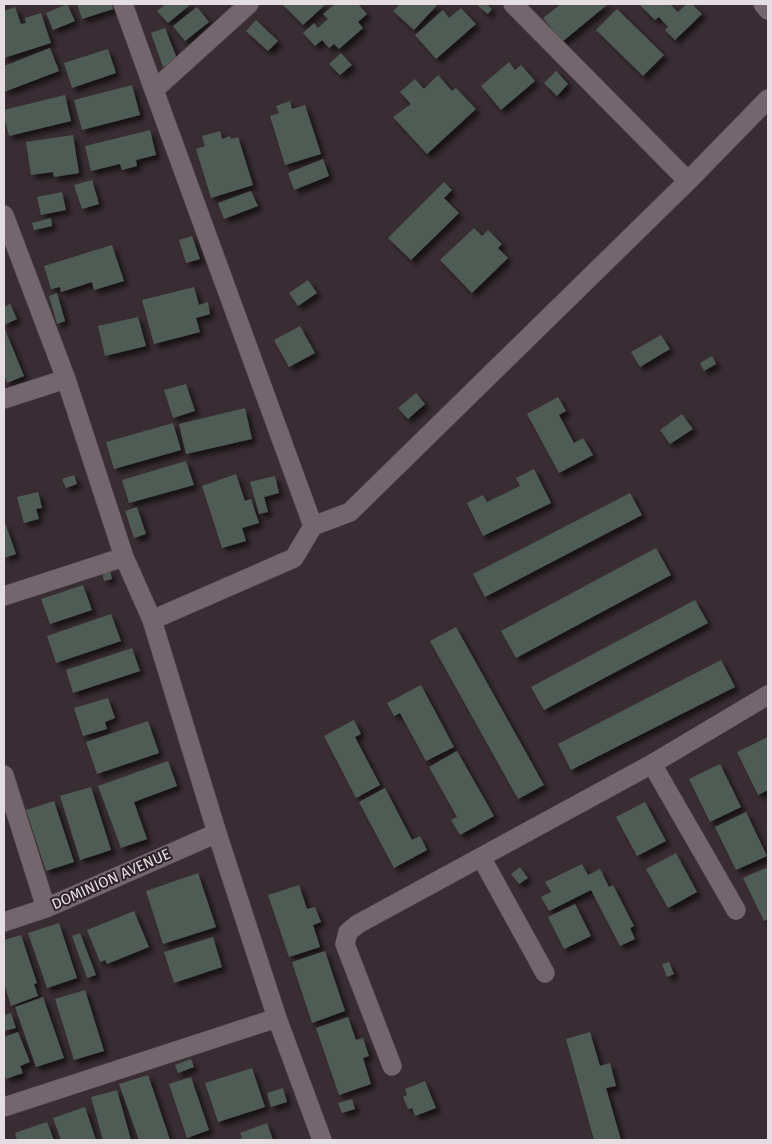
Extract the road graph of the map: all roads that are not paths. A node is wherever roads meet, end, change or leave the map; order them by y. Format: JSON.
{"nodes":[{"id":1,"x":123,"y":4,"type":"edge"},
{"id":2,"x":249,"y":4,"type":"edge"},
{"id":3,"x":513,"y":4,"type":"edge"},
{"id":4,"x":763,"y":4,"type":"edge"},
{"id":5,"x":768,"y":10,"type":"edge"},
{"id":6,"x":154,"y":90,"type":"junction"},
{"id":7,"x":768,"y":99,"type":"edge"},
{"id":8,"x":688,"y":181,"type":"junction"},
{"id":9,"x":4,"y":215,"type":"edge"},
{"id":10,"x":66,"y":379,"type":"junction"},
{"id":11,"x":4,"y":399,"type":"edge"},
{"id":12,"x":313,"y":526,"type":"junction"},
{"id":13,"x":124,"y":557,"type":"junction"},
{"id":14,"x":4,"y":596,"type":"edge"},
{"id":15,"x":152,"y":620,"type":"junction"},
{"id":16,"x":768,"y":694,"type":"edge"},
{"id":17,"x":652,"y":764,"type":"junction"},
{"id":18,"x":4,"y":775,"type":"edge"},
{"id":19,"x":217,"y":833,"type":"junction"},
{"id":20,"x":482,"y":857,"type":"junction"},
{"id":21,"x":46,"y":908,"type":"junction"},
{"id":22,"x":736,"y":910,"type":"dead end"},
{"id":23,"x":4,"y":922,"type":"edge"},
{"id":24,"x":545,"y":973,"type":"dead end"},
{"id":25,"x":277,"y":1018,"type":"junction"},
{"id":26,"x":392,"y":1066,"type":"dead end"},
{"id":27,"x":4,"y":1107,"type":"edge"},
{"id":28,"x":323,"y":1139,"type":"edge"}],
"edges":[{"from":1,"to":6,"type":"street"},
{"from":2,"to":6,"type":"street"},
{"from":3,"to":8,"type":"street"},
{"from":4,"to":5,"type":"street"},
{"from":6,"to":12,"type":"street"},
{"from":7,"to":8,"type":"street"},
{"from":8,"to":12,"type":"street"},
{"from":9,"to":10,"type":"street"},
{"from":10,"to":11,"type":"street"},
{"from":10,"to":13,"type":"street"},
{"from":12,"to":15,"type":"street"},
{"from":13,"to":14,"type":"street"},
{"from":13,"to":15,"type":"street"},
{"from":15,"to":19,"type":"street"},
{"from":16,"to":17,"type":"street"},
{"from":17,"to":20,"type":"street"},
{"from":17,"to":22,"type":"street"},
{"from":18,"to":21,"type":"street"},
{"from":19,"to":21,"type":"street","name":"DOMINION AVENUE"},
{"from":19,"to":25,"type":"street"},
{"from":20,"to":24,"type":"street"},
{"from":20,"to":26,"type":"street"},
{"from":21,"to":23,"type":"street","name":"DOMINION AVENUE"},
{"from":25,"to":27,"type":"street"},
{"from":25,"to":28,"type":"street"}]}
